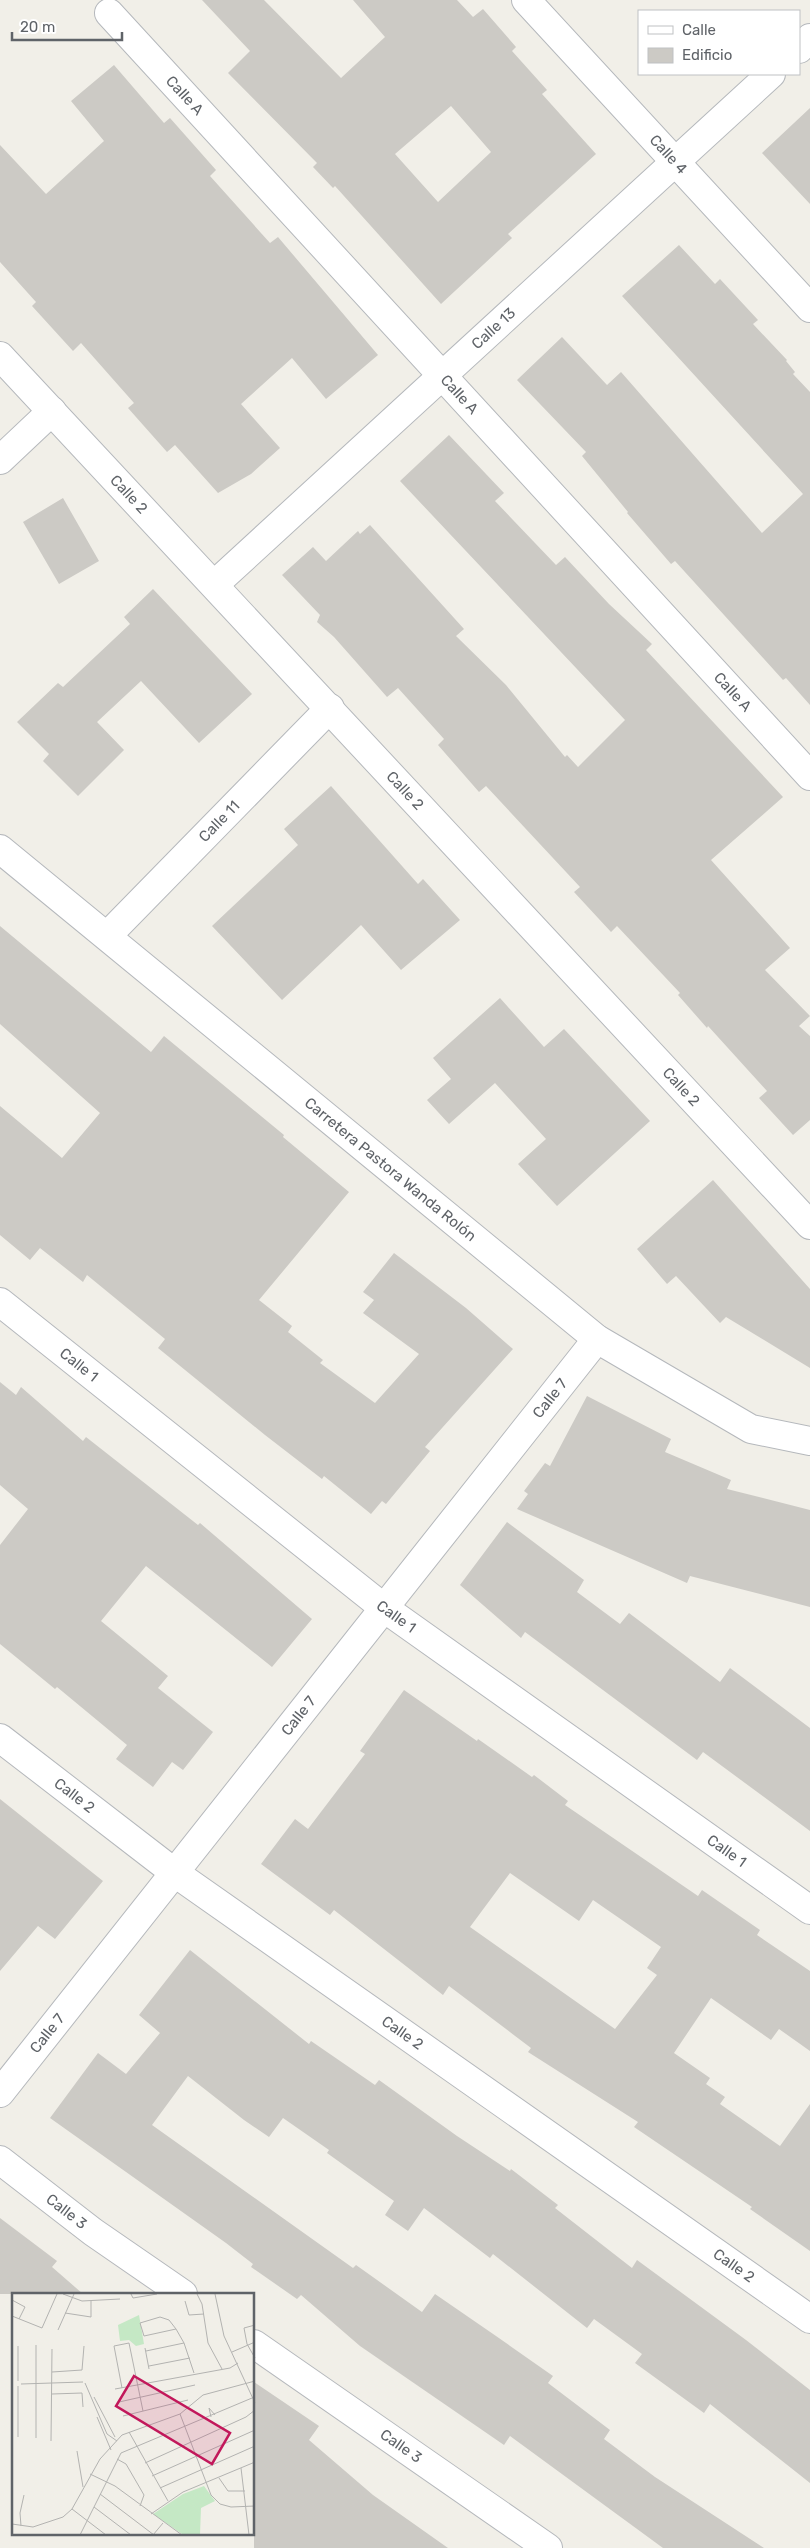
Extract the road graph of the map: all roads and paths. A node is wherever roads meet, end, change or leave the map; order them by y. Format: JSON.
{"nodes":[{"id":1,"x":526,"y":0,"type":"edge"},
{"id":2,"x":110,"y":13,"type":"dead end"},
{"id":3,"x":810,"y":38,"type":"edge"},
{"id":4,"x":800,"y":48,"type":"edge"},
{"id":5,"x":770,"y":75,"type":"edge"},
{"id":6,"x":675,"y":162,"type":"junction"},
{"id":7,"x":810,"y":308,"type":"edge"},
{"id":8,"x":1,"y":359,"type":"edge"},
{"id":9,"x":443,"y":375,"type":"junction"},
{"id":10,"x":52,"y":411,"type":"junction"},
{"id":11,"x":0,"y":460,"type":"edge"},
{"id":12,"x":215,"y":584,"type":"junction"},
{"id":13,"x":330,"y":708,"type":"junction"},
{"id":14,"x":810,"y":776,"type":"edge"},
{"id":15,"x":0,"y":849,"type":"edge"},
{"id":16,"x":108,"y":936,"type":"junction"},
{"id":17,"x":810,"y":1224,"type":"edge"},
{"id":18,"x":0,"y":1302,"type":"edge"},
{"id":19,"x":598,"y":1340,"type":"junction"},
{"id":20,"x":810,"y":1440,"type":"edge"},
{"id":21,"x":384,"y":1608,"type":"junction"},
{"id":22,"x":0,"y":1738,"type":"edge"},
{"id":23,"x":175,"y":1873,"type":"junction"},
{"id":24,"x":810,"y":1910,"type":"edge"},
{"id":25,"x":0,"y":2093,"type":"edge"},
{"id":26,"x":0,"y":2160,"type":"edge"},
{"id":27,"x":182,"y":2293,"type":"edge"},
{"id":28,"x":810,"y":2318,"type":"edge"},
{"id":29,"x":255,"y":2345,"type":"edge"},
{"id":30,"x":548,"y":2548,"type":"edge"}],
"edges":[{"from":1,"to":6,"type":"street","name":"Calle 4"},
{"from":2,"to":9,"type":"street","name":"Calle A"},
{"from":3,"to":4,"type":"street"},
{"from":5,"to":6,"type":"street","name":"Calle 13"},
{"from":6,"to":7,"type":"street","name":"Calle 4"},
{"from":6,"to":9,"type":"street","name":"Calle 13"},
{"from":8,"to":10,"type":"street","name":"Calle 2"},
{"from":9,"to":12,"type":"street","name":"Calle 13"},
{"from":9,"to":14,"type":"street","name":"Calle A"},
{"from":10,"to":11,"type":"street"},
{"from":10,"to":12,"type":"street","name":"Calle 2"},
{"from":12,"to":13,"type":"street","name":"Calle 2"},
{"from":13,"to":16,"type":"street","name":"Calle 11"},
{"from":13,"to":17,"type":"street","name":"Calle 2"},
{"from":15,"to":16,"type":"street","name":"Carretera Pastora Wanda Rolón"},
{"from":16,"to":19,"type":"street","name":"Carretera Pastora Wanda Rolón"},
{"from":18,"to":21,"type":"street","name":"Calle 1"},
{"from":19,"to":20,"type":"street","name":"Carretera Pastora Wanda Rolón"},
{"from":19,"to":21,"type":"street","name":"Calle 7"},
{"from":21,"to":23,"type":"street","name":"Calle 7"},
{"from":21,"to":24,"type":"street","name":"Calle 1"},
{"from":22,"to":23,"type":"street","name":"Calle 2"},
{"from":23,"to":25,"type":"street","name":"Calle 7"},
{"from":23,"to":28,"type":"street","name":"Calle 2"},
{"from":26,"to":27,"type":"street","name":"Calle 3"},
{"from":29,"to":30,"type":"street","name":"Calle 3"}]}
